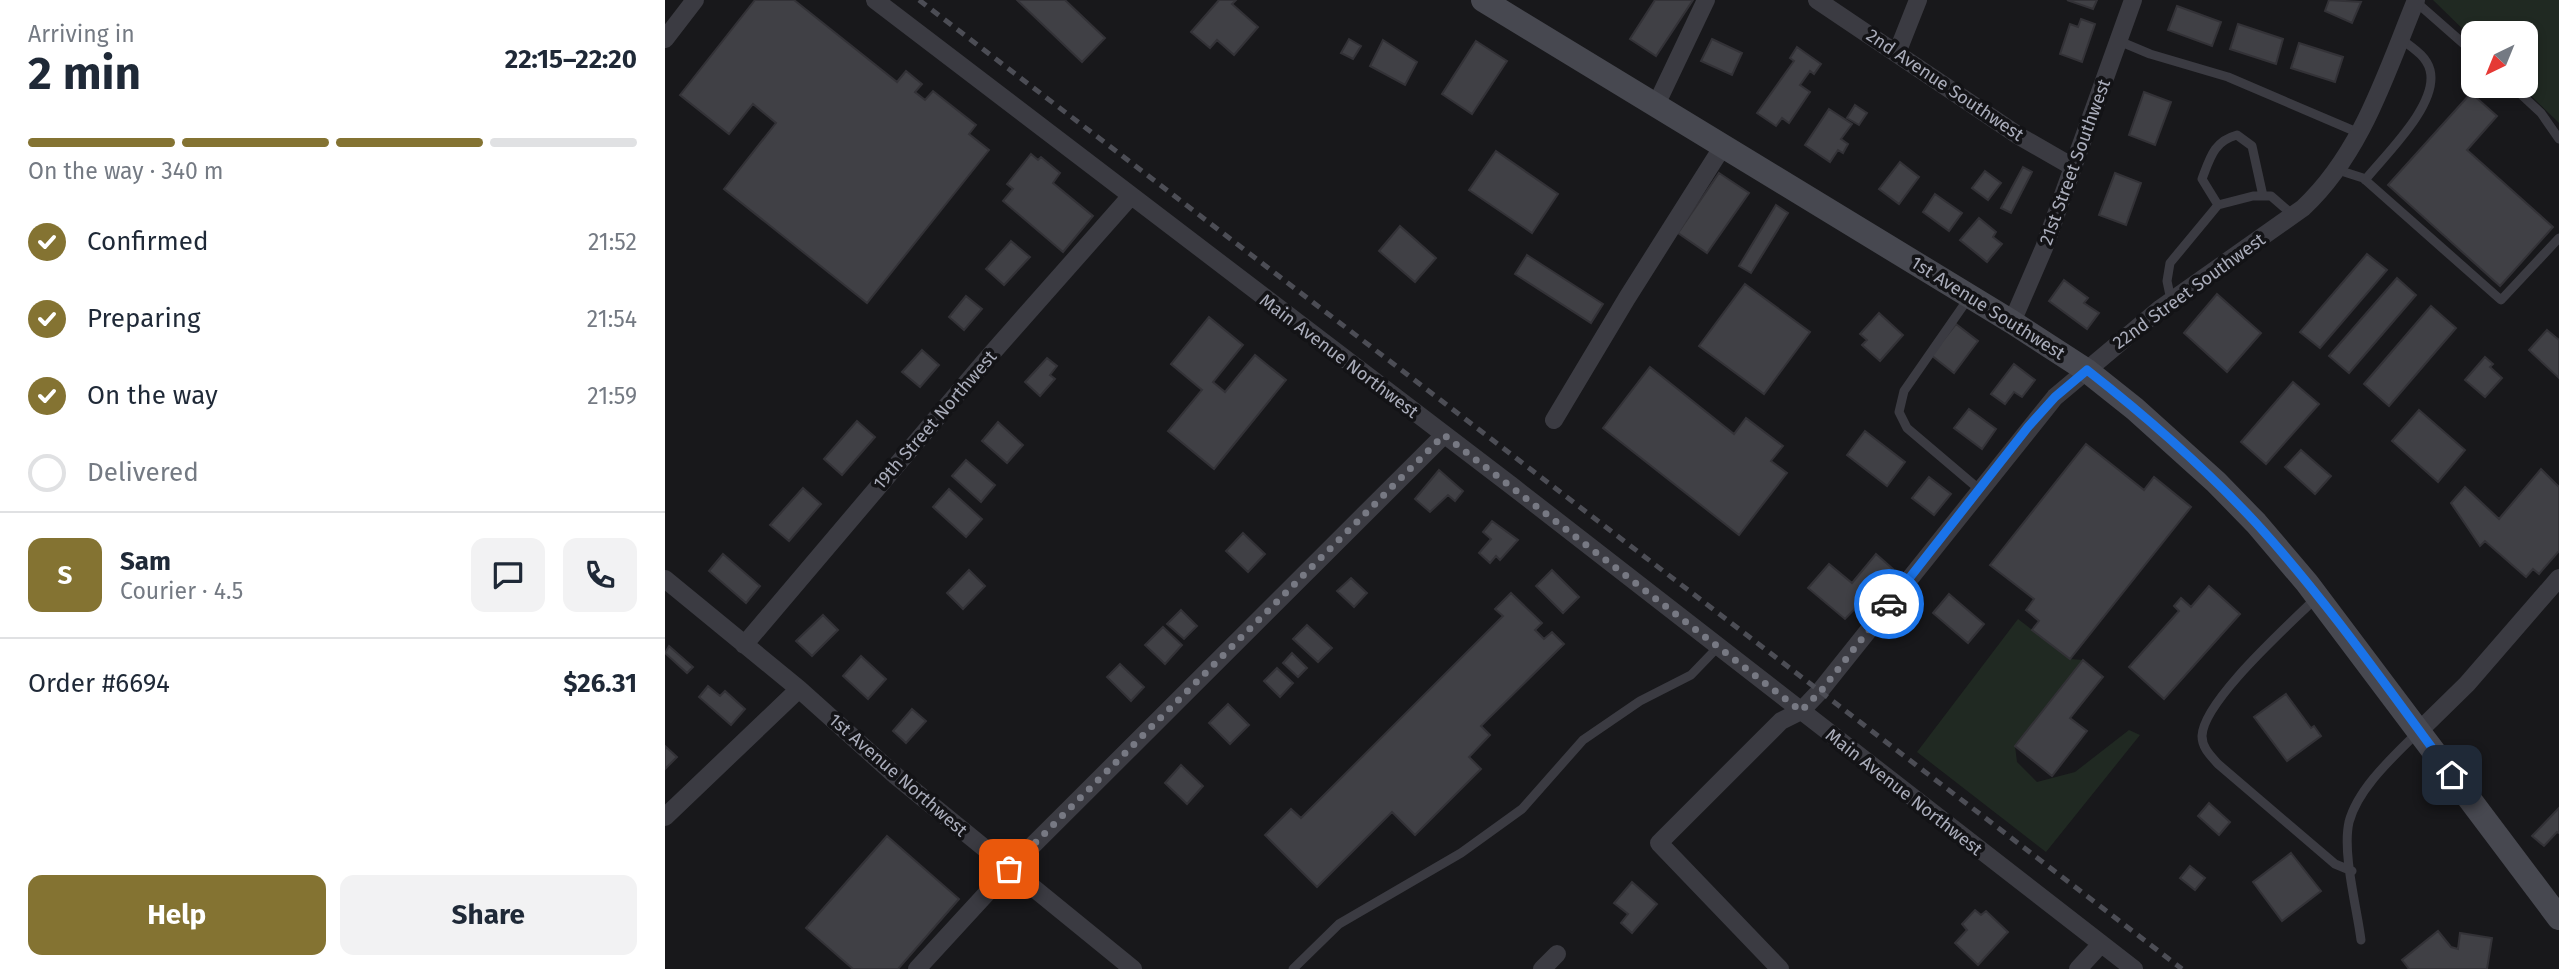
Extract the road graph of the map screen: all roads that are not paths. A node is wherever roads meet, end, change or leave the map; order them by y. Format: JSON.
{"nodes":[{"id":1,"x":695,"y":0,"type":"edge"},
{"id":2,"x":875,"y":0,"type":"edge"},
{"id":3,"x":1483,"y":0,"type":"edge"},
{"id":4,"x":1706,"y":0,"type":"edge"},
{"id":5,"x":1817,"y":0,"type":"edge"},
{"id":6,"x":1918,"y":0,"type":"edge"},
{"id":7,"x":2133,"y":0,"type":"edge"},
{"id":8,"x":2416,"y":1,"type":"edge"},
{"id":9,"x":2400,"y":38,"type":"junction"},
{"id":10,"x":665,"y":39,"type":"edge"},
{"id":11,"x":2119,"y":41,"type":"junction"},
{"id":12,"x":2461,"y":41,"type":"edge"},
{"id":13,"x":1897,"y":53,"type":"junction"},
{"id":14,"x":2525,"y":98,"type":"edge"},
{"id":15,"x":1657,"y":105,"type":"junction"},
{"id":16,"x":2359,"y":133,"type":"junction"},
{"id":17,"x":2559,"y":139,"type":"edge"},
{"id":18,"x":1723,"y":146,"type":"junction"},
{"id":19,"x":2073,"y":167,"type":"junction"},
{"id":20,"x":2338,"y":170,"type":"junction"},
{"id":21,"x":2365,"y":180,"type":"junction"},
{"id":22,"x":2263,"y":196,"type":"junction"},
{"id":23,"x":1130,"y":197,"type":"junction"},
{"id":24,"x":2218,"y":205,"type":"junction"},
{"id":25,"x":2293,"y":215,"type":"junction"},
{"id":26,"x":2559,"y":238,"type":"edge"},
{"id":27,"x":1970,"y":296,"type":"junction"},
{"id":28,"x":2171,"y":301,"type":"junction"},
{"id":29,"x":2012,"y":322,"type":"junction"},
{"id":30,"x":2087,"y":370,"type":"junction"},
{"id":31,"x":1554,"y":420,"type":"dead end"},
{"id":32,"x":1444,"y":435,"type":"junction"},
{"id":33,"x":1980,"y":490,"type":"junction"},
{"id":34,"x":2559,"y":578,"type":"edge"},
{"id":35,"x":665,"y":579,"type":"edge"},
{"id":36,"x":2318,"y":597,"type":"junction"},
{"id":37,"x":744,"y":645,"type":"junction"},
{"id":38,"x":1718,"y":647,"type":"junction"},
{"id":39,"x":799,"y":689,"type":"junction"},
{"id":40,"x":1801,"y":711,"type":"junction"},
{"id":41,"x":2419,"y":731,"type":"junction"},
{"id":42,"x":665,"y":817,"type":"edge"},
{"id":43,"x":1009,"y":869,"type":"junction"},
{"id":44,"x":2352,"y":871,"type":"junction"},
{"id":45,"x":2559,"y":918,"type":"edge"},
{"id":46,"x":2361,"y":940,"type":"dead end"},
{"id":47,"x":2101,"y":944,"type":"junction"},
{"id":48,"x":1557,"y":954,"type":"dead end"},
{"id":49,"x":1113,"y":963,"type":"edge"},
{"id":50,"x":917,"y":969,"type":"edge"},
{"id":51,"x":1133,"y":969,"type":"edge"},
{"id":52,"x":1293,"y":969,"type":"edge"},
{"id":53,"x":1542,"y":969,"type":"edge"},
{"id":54,"x":1780,"y":969,"type":"edge"},
{"id":55,"x":2078,"y":969,"type":"edge"},
{"id":56,"x":2134,"y":969,"type":"edge"}],
"edges":[{"from":1,"to":10,"type":"street"},
{"from":2,"to":23,"type":"street","name":"Main Avenue Northwest"},
{"from":3,"to":15,"type":"main road","name":"1st Avenue Southwest"},
{"from":4,"to":15,"type":"street"},
{"from":5,"to":13,"type":"street","name":"2nd Avenue Southwest"},
{"from":6,"to":13,"type":"street"},
{"from":7,"to":11,"type":"street","name":"21st Street Southwest"},
{"from":8,"to":9,"type":"street","name":"22nd Street Southwest"},
{"from":8,"to":12,"type":"lane"},
{"from":9,"to":16,"type":"street","name":"22nd Street Southwest"},
{"from":9,"to":21,"type":"lane"},
{"from":11,"to":16,"type":"lane"},
{"from":11,"to":19,"type":"street","name":"21st Street Southwest"},
{"from":13,"to":19,"type":"street","name":"2nd Avenue Southwest"},
{"from":14,"to":17,"type":"lane"},
{"from":15,"to":18,"type":"main road","name":"1st Avenue Southwest"},
{"from":16,"to":20,"type":"street","name":"22nd Street Southwest"},
{"from":18,"to":27,"type":"main road","name":"1st Avenue Southwest"},
{"from":18,"to":31,"type":"street"},
{"from":19,"to":29,"type":"street","name":"21st Street Southwest"},
{"from":20,"to":21,"type":"lane"},
{"from":20,"to":25,"type":"street","name":"22nd Street Southwest"},
{"from":21,"to":26,"type":"lane"},
{"from":22,"to":24,"type":"lane"},
{"from":22,"to":24,"type":"lane"},
{"from":22,"to":25,"type":"lane"},
{"from":23,"to":32,"type":"street","name":"Main Avenue Northwest"},
{"from":23,"to":37,"type":"street","name":"19th Street Northwest"},
{"from":24,"to":28,"type":"lane"},
{"from":25,"to":28,"type":"street","name":"22nd Street Southwest"},
{"from":27,"to":29,"type":"main road","name":"1st Avenue Southwest"},
{"from":27,"to":33,"type":"lane"},
{"from":28,"to":30,"type":"street","name":"22nd Street Southwest"},
{"from":29,"to":30,"type":"main road","name":"1st Avenue Southwest"},
{"from":30,"to":33,"type":"street","name":"22nd Street Southwest"},
{"from":30,"to":36,"type":"main road","name":"1st Avenue Southwest"},
{"from":32,"to":38,"type":"street","name":"Main Avenue Northwest"},
{"from":32,"to":43,"type":"street"},
{"from":33,"to":40,"type":"street","name":"22nd Street Southwest"},
{"from":34,"to":41,"type":"street"},
{"from":35,"to":37,"type":"street","name":"1st Avenue Northwest"},
{"from":36,"to":41,"type":"main road","name":"1st Avenue Southwest"},
{"from":36,"to":44,"type":"lane"},
{"from":37,"to":39,"type":"street","name":"1st Avenue Northwest"},
{"from":38,"to":40,"type":"street","name":"Main Avenue Northwest"},
{"from":38,"to":52,"type":"lane"},
{"from":39,"to":42,"type":"street"},
{"from":39,"to":43,"type":"street","name":"1st Avenue Northwest"},
{"from":40,"to":47,"type":"street","name":"Main Avenue Northwest"},
{"from":40,"to":54,"type":"street","name":"22nd Street Southwest"},
{"from":41,"to":44,"type":"lane"},
{"from":41,"to":45,"type":"main road","name":"1st Avenue Southwest"},
{"from":43,"to":49,"type":"street","name":"1st Avenue Northwest"},
{"from":43,"to":50,"type":"street"},
{"from":44,"to":46,"type":"lane"},
{"from":47,"to":55,"type":"street"},
{"from":47,"to":56,"type":"street","name":"Main Avenue Northwest"},
{"from":48,"to":53,"type":"street"},
{"from":49,"to":51,"type":"street","name":"1st Avenue Northwest"}]}
